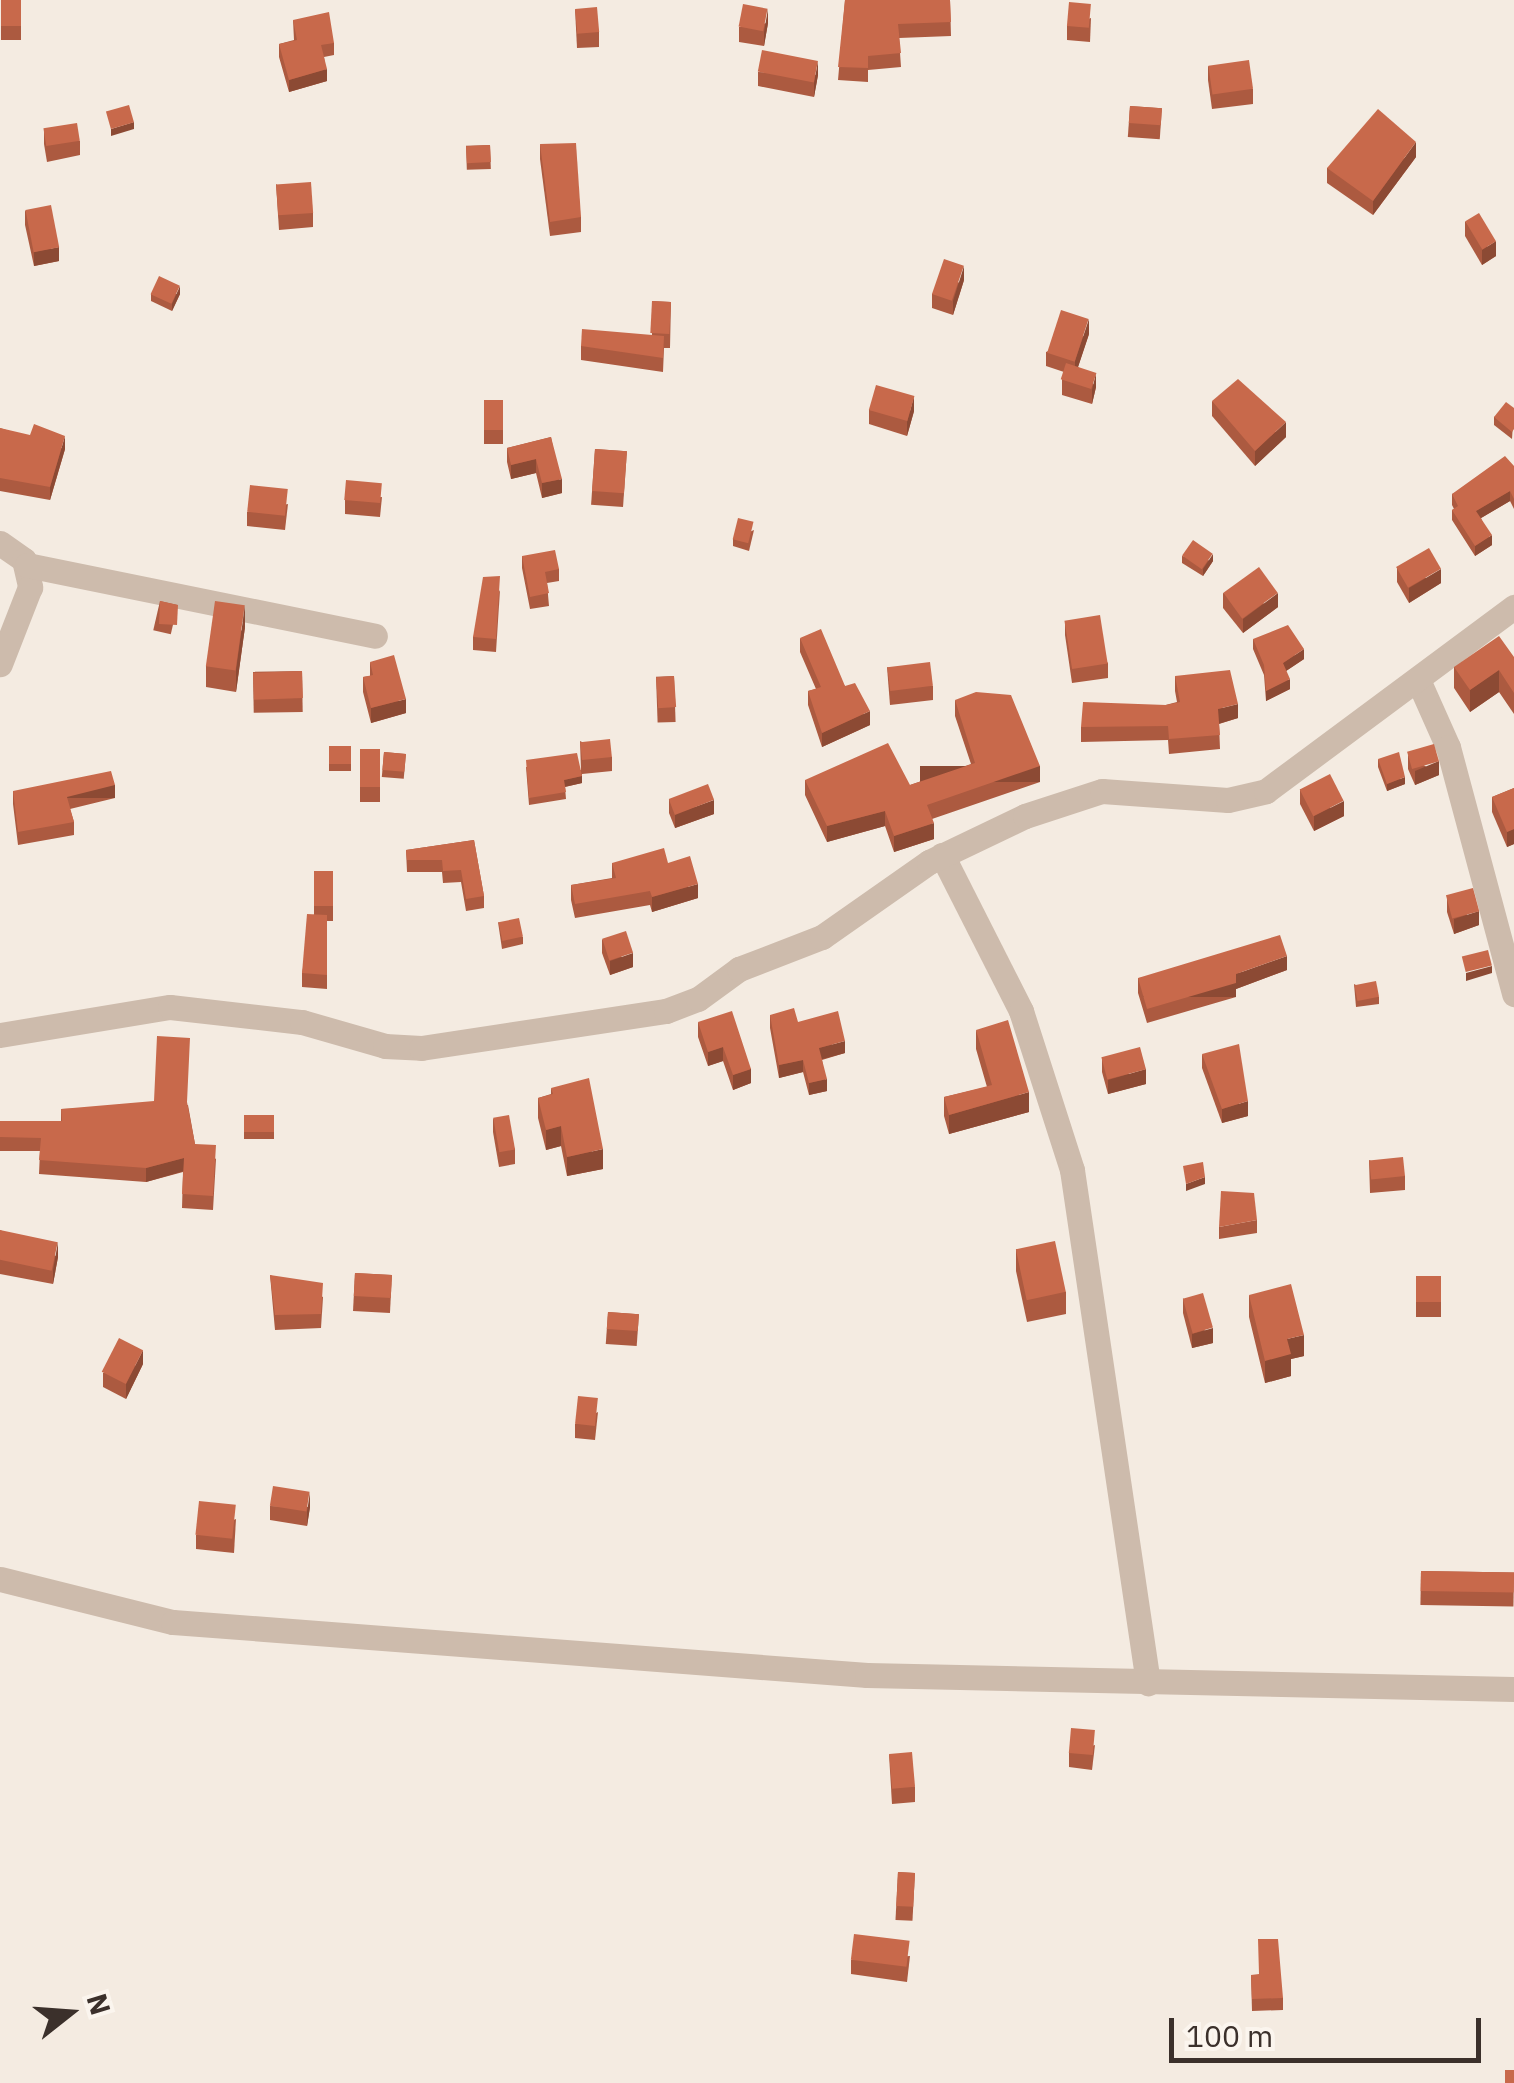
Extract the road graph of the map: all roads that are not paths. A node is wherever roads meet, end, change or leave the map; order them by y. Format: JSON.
{"nodes":[{"id":1,"x":0,"y":543,"type":"edge"},
{"id":2,"x":27,"y":566,"type":"junction"},
{"id":3,"x":1514,"y":607,"type":"edge"},
{"id":4,"x":375,"y":636,"type":"dead end"},
{"id":5,"x":0,"y":664,"type":"edge"},
{"id":6,"x":1418,"y":682,"type":"junction"},
{"id":7,"x":942,"y":855,"type":"junction"},
{"id":8,"x":1514,"y":994,"type":"edge"},
{"id":9,"x":0,"y":1036,"type":"edge"},
{"id":10,"x":0,"y":1579,"type":"edge"},
{"id":11,"x":1148,"y":1683,"type":"junction"},
{"id":12,"x":1514,"y":1689,"type":"edge"}],
"edges":[{"from":1,"to":2,"type":"street"},
{"from":2,"to":4,"type":"street"},
{"from":2,"to":5,"type":"street"},
{"from":3,"to":6,"type":"street"},
{"from":6,"to":7,"type":"street"},
{"from":6,"to":8,"type":"street"},
{"from":7,"to":9,"type":"street"},
{"from":7,"to":11,"type":"street"},
{"from":10,"to":11,"type":"street"},
{"from":11,"to":12,"type":"street"}]}
